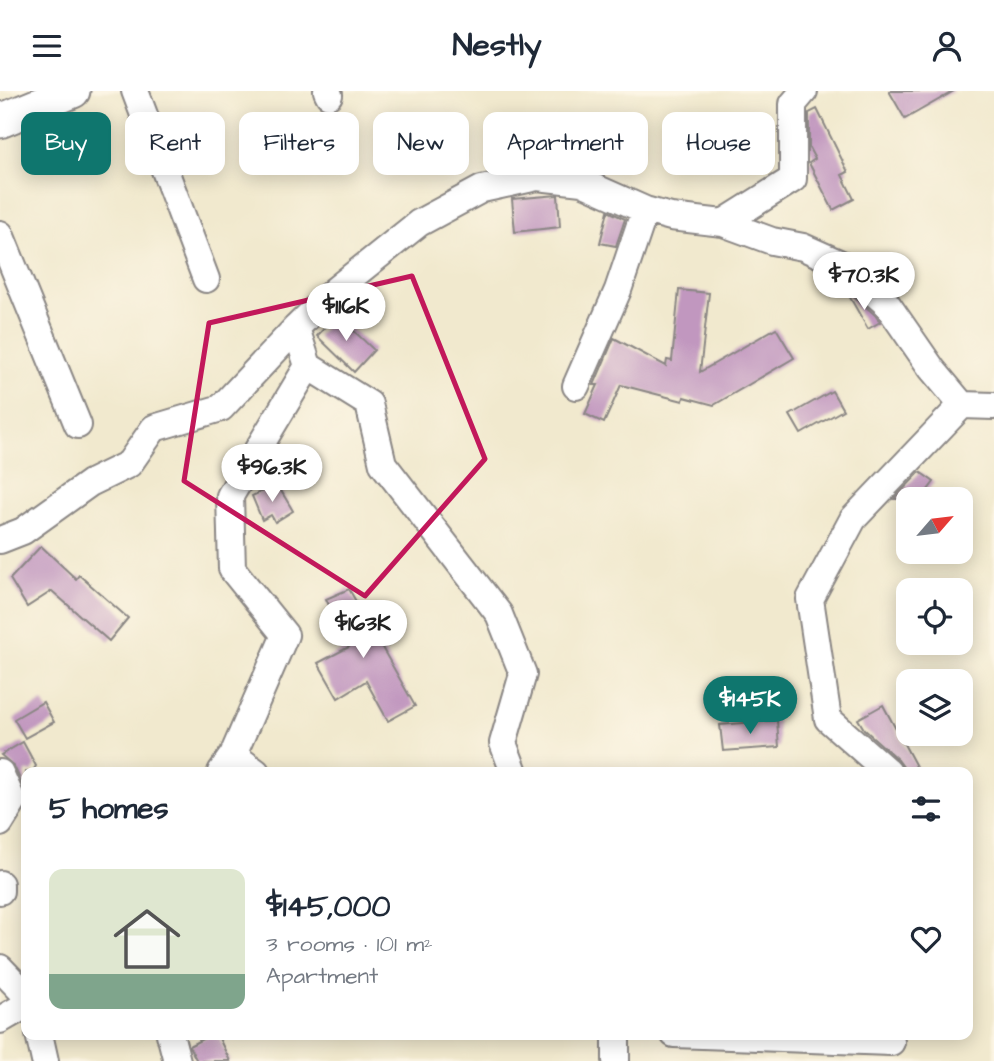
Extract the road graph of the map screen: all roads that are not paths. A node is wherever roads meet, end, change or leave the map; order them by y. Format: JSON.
{"nodes":[{"id":1,"x":73,"y":91,"type":"edge"},
{"id":2,"x":135,"y":91,"type":"edge"},
{"id":3,"x":804,"y":91,"type":"edge"},
{"id":4,"x":0,"y":121,"type":"edge"},
{"id":5,"x":645,"y":210,"type":"junction"},
{"id":6,"x":723,"y":223,"type":"junction"},
{"id":7,"x":0,"y":234,"type":"edge"},
{"id":8,"x":206,"y":279,"type":"dead end"},
{"id":9,"x":296,"y":328,"type":"junction"},
{"id":10,"x":308,"y":366,"type":"junction"},
{"id":11,"x":576,"y":386,"type":"dead end"},
{"id":12,"x":962,"y":405,"type":"junction"},
{"id":13,"x":994,"y":406,"type":"edge"},
{"id":14,"x":78,"y":425,"type":"dead end"},
{"id":15,"x":0,"y":540,"type":"edge"},
{"id":16,"x":227,"y":763,"type":"edge"},
{"id":17,"x":512,"y":767,"type":"edge"},
{"id":18,"x":882,"y":767,"type":"edge"},
{"id":19,"x":0,"y":773,"type":"edge"},
{"id":20,"x":0,"y":823,"type":"edge"},
{"id":21,"x":0,"y":884,"type":"edge"},
{"id":22,"x":0,"y":891,"type":"edge"},
{"id":23,"x":0,"y":968,"type":"edge"},
{"id":24,"x":21,"y":990,"type":"edge"},
{"id":25,"x":21,"y":1008,"type":"edge"},
{"id":26,"x":0,"y":1020,"type":"edge"},
{"id":27,"x":40,"y":1040,"type":"edge"},
{"id":28,"x":172,"y":1040,"type":"edge"},
{"id":29,"x":616,"y":1040,"type":"edge"},
{"id":30,"x":782,"y":1040,"type":"edge"},
{"id":31,"x":890,"y":1046,"type":"edge"},
{"id":32,"x":45,"y":1061,"type":"edge"},
{"id":33,"x":177,"y":1061,"type":"edge"},
{"id":34,"x":617,"y":1061,"type":"edge"}],
"edges":[{"from":1,"to":4,"type":"street"},
{"from":2,"to":8,"type":"street"},
{"from":3,"to":6,"type":"street"},
{"from":5,"to":6,"type":"street"},
{"from":5,"to":9,"type":"street"},
{"from":5,"to":11,"type":"street"},
{"from":6,"to":12,"type":"street"},
{"from":7,"to":14,"type":"street"},
{"from":9,"to":10,"type":"street"},
{"from":9,"to":15,"type":"street"},
{"from":10,"to":16,"type":"street"},
{"from":10,"to":17,"type":"street"},
{"from":12,"to":13,"type":"street"},
{"from":12,"to":18,"type":"street"},
{"from":19,"to":20,"type":"street"},
{"from":21,"to":22,"type":"street"},
{"from":23,"to":24,"type":"street"},
{"from":25,"to":26,"type":"street"},
{"from":27,"to":32,"type":"street"},
{"from":28,"to":33,"type":"street"},
{"from":29,"to":34,"type":"street"},
{"from":30,"to":31,"type":"street"}]}
